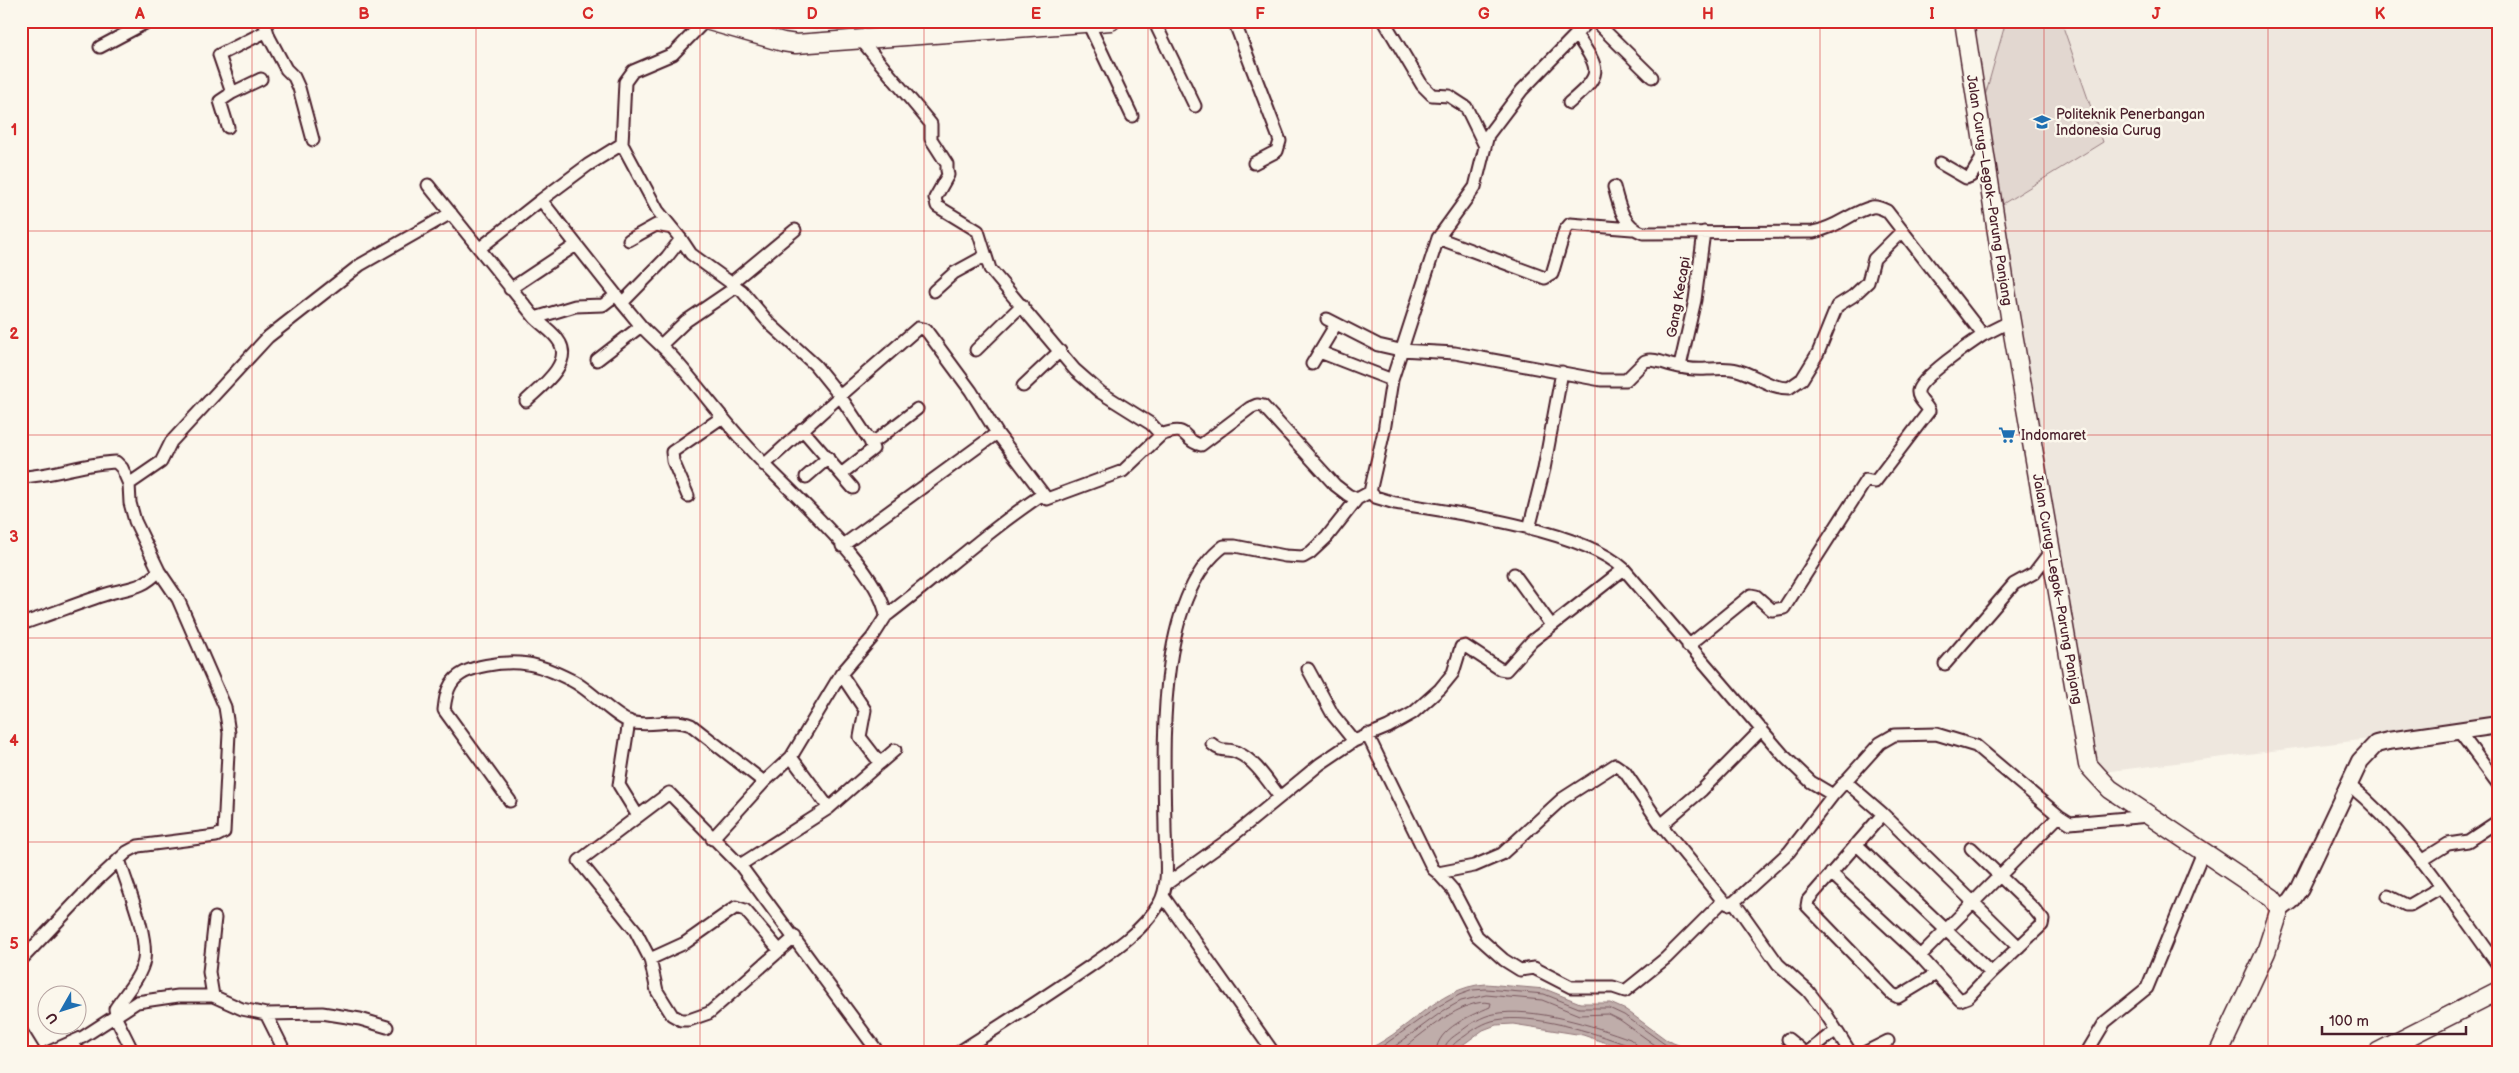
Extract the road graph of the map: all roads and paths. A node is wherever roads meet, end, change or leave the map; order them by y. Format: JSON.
{"nodes":[{"id":1,"x":149,"y":21,"type":"edge"},
{"id":2,"x":707,"y":21,"type":"edge"},
{"id":3,"x":1111,"y":21,"type":"edge"},
{"id":4,"x":1154,"y":21,"type":"edge"},
{"id":5,"x":1234,"y":21,"type":"edge"},
{"id":6,"x":1384,"y":21,"type":"edge"},
{"id":7,"x":1589,"y":21,"type":"edge"},
{"id":8,"x":1595,"y":21,"type":"edge"},
{"id":9,"x":1964,"y":21,"type":"edge"},
{"id":10,"x":1088,"y":23,"type":"junction"},
{"id":11,"x":265,"y":26,"type":"edge"},
{"id":12,"x":1577,"y":36,"type":"junction"},
{"id":13,"x":861,"y":40,"type":"junction"},
{"id":14,"x":100,"y":48,"type":"dead end"},
{"id":15,"x":1652,"y":77,"type":"dead end"},
{"id":16,"x":261,"y":79,"type":"dead end"},
{"id":17,"x":232,"y":93,"type":"junction"},
{"id":18,"x":1569,"y":103,"type":"dead end"},
{"id":19,"x":1195,"y":106,"type":"dead end"},
{"id":20,"x":1132,"y":116,"type":"dead end"},
{"id":21,"x":228,"y":127,"type":"dead end"},
{"id":22,"x":313,"y":140,"type":"dead end"},
{"id":23,"x":622,"y":144,"type":"junction"},
{"id":24,"x":1485,"y":146,"type":"junction"},
{"id":25,"x":1985,"y":153,"type":"junction"},
{"id":26,"x":1254,"y":163,"type":"dead end"},
{"id":27,"x":1940,"y":163,"type":"dead end"},
{"id":28,"x":428,"y":185,"type":"dead end"},
{"id":29,"x":1614,"y":187,"type":"dead end"},
{"id":30,"x":541,"y":200,"type":"junction"},
{"id":31,"x":451,"y":213,"type":"junction"},
{"id":32,"x":672,"y":228,"type":"junction"},
{"id":33,"x":1632,"y":229,"type":"junction"},
{"id":34,"x":795,"y":230,"type":"dead end"},
{"id":35,"x":1902,"y":231,"type":"junction"},
{"id":36,"x":1704,"y":232,"type":"junction"},
{"id":37,"x":1438,"y":238,"type":"junction"},
{"id":38,"x":681,"y":239,"type":"junction"},
{"id":39,"x":629,"y":240,"type":"dead end"},
{"id":40,"x":576,"y":245,"type":"junction"},
{"id":41,"x":480,"y":248,"type":"junction"},
{"id":42,"x":985,"y":256,"type":"junction"},
{"id":43,"x":733,"y":285,"type":"junction"},
{"id":44,"x":510,"y":289,"type":"junction"},
{"id":45,"x":934,"y":291,"type":"dead end"},
{"id":46,"x":619,"y":299,"type":"junction"},
{"id":47,"x":1022,"y":305,"type":"junction"},
{"id":48,"x":2010,"y":316,"type":"junction"},
{"id":49,"x":535,"y":318,"type":"junction"},
{"id":50,"x":641,"y":326,"type":"junction"},
{"id":51,"x":1983,"y":335,"type":"junction"},
{"id":52,"x":661,"y":344,"type":"junction"},
{"id":53,"x":976,"y":350,"type":"dead end"},
{"id":54,"x":1400,"y":350,"type":"junction"},
{"id":55,"x":1060,"y":351,"type":"junction"},
{"id":56,"x":1320,"y":352,"type":"junction"},
{"id":57,"x":597,"y":360,"type":"dead end"},
{"id":58,"x":1312,"y":364,"type":"dead end"},
{"id":59,"x":1680,"y":366,"type":"junction"},
{"id":60,"x":1562,"y":372,"type":"junction"},
{"id":61,"x":1392,"y":380,"type":"junction"},
{"id":62,"x":1023,"y":386,"type":"dead end"},
{"id":63,"x":840,"y":396,"type":"junction"},
{"id":64,"x":526,"y":401,"type":"dead end"},
{"id":65,"x":917,"y":409,"type":"dead end"},
{"id":66,"x":721,"y":418,"type":"junction"},
{"id":67,"x":802,"y":429,"type":"junction"},
{"id":68,"x":997,"y":433,"type":"junction"},
{"id":69,"x":1161,"y":435,"type":"junction"},
{"id":70,"x":870,"y":441,"type":"junction"},
{"id":71,"x":828,"y":458,"type":"junction"},
{"id":72,"x":764,"y":465,"type":"junction"},
{"id":73,"x":842,"y":474,"type":"junction"},
{"id":74,"x":21,"y":477,"type":"edge"},
{"id":75,"x":806,"y":477,"type":"dead end"},
{"id":76,"x":129,"y":484,"type":"junction"},
{"id":77,"x":853,"y":488,"type":"dead end"},
{"id":78,"x":1370,"y":492,"type":"junction"},
{"id":79,"x":1043,"y":494,"type":"junction"},
{"id":80,"x":688,"y":496,"type":"dead end"},
{"id":81,"x":1357,"y":499,"type":"junction"},
{"id":82,"x":1528,"y":529,"type":"junction"},
{"id":83,"x":842,"y":546,"type":"junction"},
{"id":84,"x":2050,"y":552,"type":"junction"},
{"id":85,"x":1624,"y":569,"type":"junction"},
{"id":86,"x":159,"y":571,"type":"junction"},
{"id":87,"x":1514,"y":574,"type":"dead end"},
{"id":88,"x":886,"y":616,"type":"junction"},
{"id":89,"x":21,"y":624,"type":"edge"},
{"id":90,"x":1551,"y":625,"type":"junction"},
{"id":91,"x":1688,"y":646,"type":"junction"},
{"id":92,"x":1945,"y":664,"type":"dead end"},
{"id":93,"x":1308,"y":669,"type":"dead end"},
{"id":94,"x":841,"y":674,"type":"junction"},
{"id":95,"x":629,"y":721,"type":"junction"},
{"id":96,"x":2498,"y":725,"type":"edge"},
{"id":97,"x":1762,"y":729,"type":"junction"},
{"id":98,"x":2458,"y":730,"type":"junction"},
{"id":99,"x":1367,"y":734,"type":"junction"},
{"id":100,"x":1354,"y":741,"type":"junction"},
{"id":101,"x":1212,"y":744,"type":"dead end"},
{"id":102,"x":896,"y":750,"type":"dead end"},
{"id":103,"x":791,"y":757,"type":"junction"},
{"id":104,"x":880,"y":763,"type":"junction"},
{"id":105,"x":1846,"y":781,"type":"junction"},
{"id":106,"x":764,"y":782,"type":"junction"},
{"id":107,"x":2348,"y":784,"type":"junction"},
{"id":108,"x":2498,"y":784,"type":"edge"},
{"id":109,"x":1833,"y":795,"type":"junction"},
{"id":110,"x":1280,"y":797,"type":"junction"},
{"id":111,"x":510,"y":801,"type":"dead end"},
{"id":112,"x":829,"y":808,"type":"junction"},
{"id":113,"x":1883,"y":814,"type":"junction"},
{"id":114,"x":638,"y":816,"type":"junction"},
{"id":115,"x":2059,"y":816,"type":"junction"},
{"id":116,"x":2149,"y":816,"type":"junction"},
{"id":117,"x":2495,"y":823,"type":"dead end"},
{"id":118,"x":1661,"y":825,"type":"junction"},
{"id":119,"x":712,"y":839,"type":"junction"},
{"id":120,"x":1856,"y":844,"type":"junction"},
{"id":121,"x":1971,"y":848,"type":"dead end"},
{"id":122,"x":2203,"y":852,"type":"junction"},
{"id":123,"x":118,"y":860,"type":"junction"},
{"id":124,"x":2421,"y":861,"type":"junction"},
{"id":125,"x":740,"y":865,"type":"junction"},
{"id":126,"x":1436,"y":871,"type":"junction"},
{"id":127,"x":1831,"y":873,"type":"junction"},
{"id":128,"x":2000,"y":875,"type":"junction"},
{"id":129,"x":2441,"y":887,"type":"junction"},
{"id":130,"x":1164,"y":891,"type":"junction"},
{"id":131,"x":2388,"y":896,"type":"dead end"},
{"id":132,"x":1729,"y":902,"type":"junction"},
{"id":133,"x":1973,"y":903,"type":"junction"},
{"id":134,"x":2280,"y":909,"type":"junction"},
{"id":135,"x":215,"y":918,"type":"dead end"},
{"id":136,"x":1946,"y":928,"type":"junction"},
{"id":137,"x":795,"y":937,"type":"junction"},
{"id":138,"x":2019,"y":947,"type":"junction"},
{"id":139,"x":780,"y":951,"type":"junction"},
{"id":140,"x":1920,"y":956,"type":"junction"},
{"id":141,"x":650,"y":959,"type":"junction"},
{"id":142,"x":21,"y":960,"type":"edge"},
{"id":143,"x":2498,"y":965,"type":"edge"},
{"id":144,"x":1991,"y":973,"type":"junction"},
{"id":145,"x":1936,"y":974,"type":"junction"},
{"id":146,"x":2498,"y":990,"type":"edge"},
{"id":147,"x":213,"y":996,"type":"junction"},
{"id":148,"x":266,"y":1014,"type":"junction"},
{"id":149,"x":115,"y":1015,"type":"junction"},
{"id":150,"x":387,"y":1026,"type":"dead end"},
{"id":151,"x":1836,"y":1030,"type":"junction"},
{"id":152,"x":21,"y":1031,"type":"edge"},
{"id":153,"x":1788,"y":1039,"type":"dead end"},
{"id":154,"x":1888,"y":1041,"type":"dead end"},
{"id":155,"x":68,"y":1044,"type":"junction"},
{"id":156,"x":2408,"y":1045,"type":"edge"},
{"id":157,"x":34,"y":1052,"type":"edge"},
{"id":158,"x":49,"y":1052,"type":"edge"},
{"id":159,"x":80,"y":1052,"type":"edge"},
{"id":160,"x":133,"y":1052,"type":"edge"},
{"id":161,"x":285,"y":1052,"type":"edge"},
{"id":162,"x":878,"y":1052,"type":"edge"},
{"id":163,"x":959,"y":1052,"type":"edge"},
{"id":164,"x":1273,"y":1052,"type":"edge"},
{"id":165,"x":1804,"y":1052,"type":"edge"},
{"id":166,"x":1808,"y":1052,"type":"edge"},
{"id":167,"x":1850,"y":1052,"type":"edge"},
{"id":168,"x":1866,"y":1052,"type":"edge"},
{"id":169,"x":2087,"y":1052,"type":"edge"},
{"id":170,"x":2220,"y":1052,"type":"edge"},
{"id":171,"x":2378,"y":1052,"type":"edge"}],
"edges":[{"from":1,"to":14,"type":"street"},
{"from":2,"to":13,"type":"main road"},
{"from":2,"to":23,"type":"street"},
{"from":3,"to":10,"type":"main road"},
{"from":4,"to":19,"type":"street"},
{"from":5,"to":26,"type":"street"},
{"from":6,"to":24,"type":"street"},
{"from":7,"to":12,"type":"street"},
{"from":8,"to":15,"type":"street"},
{"from":9,"to":25,"type":"main road","name":"Jalan Curug–Legok–Parung Panjang"},
{"from":10,"to":13,"type":"main road"},
{"from":10,"to":20,"type":"street"},
{"from":11,"to":17,"type":"street"},
{"from":11,"to":22,"type":"street"},
{"from":12,"to":18,"type":"street"},
{"from":12,"to":24,"type":"street"},
{"from":13,"to":42,"type":"street"},
{"from":16,"to":17,"type":"street"},
{"from":17,"to":21,"type":"street"},
{"from":23,"to":30,"type":"street"},
{"from":23,"to":32,"type":"street"},
{"from":24,"to":37,"type":"street"},
{"from":25,"to":27,"type":"street"},
{"from":25,"to":48,"type":"main road","name":"Jalan Curug–Legok–Parung Panjang"},
{"from":28,"to":31,"type":"street"},
{"from":29,"to":33,"type":"street"},
{"from":30,"to":40,"type":"street"},
{"from":30,"to":41,"type":"street"},
{"from":31,"to":41,"type":"street"},
{"from":31,"to":76,"type":"street"},
{"from":32,"to":38,"type":"street"},
{"from":32,"to":39,"type":"street"},
{"from":33,"to":36,"type":"street"},
{"from":33,"to":37,"type":"street"},
{"from":34,"to":43,"type":"street"},
{"from":35,"to":36,"type":"street"},
{"from":35,"to":51,"type":"street"},
{"from":35,"to":59,"type":"street"},
{"from":36,"to":59,"type":"street","name":"Gang Kecapi"},
{"from":37,"to":54,"type":"street"},
{"from":38,"to":43,"type":"street"},
{"from":38,"to":46,"type":"street"},
{"from":40,"to":44,"type":"street"},
{"from":40,"to":46,"type":"street"},
{"from":41,"to":44,"type":"street"},
{"from":42,"to":45,"type":"street"},
{"from":42,"to":47,"type":"street"},
{"from":43,"to":52,"type":"street"},
{"from":43,"to":63,"type":"street"},
{"from":44,"to":49,"type":"street"},
{"from":46,"to":49,"type":"street"},
{"from":46,"to":50,"type":"street"},
{"from":47,"to":53,"type":"street"},
{"from":47,"to":55,"type":"street"},
{"from":48,"to":51,"type":"street"},
{"from":48,"to":84,"type":"main road","name":"Jalan Curug–Legok–Parung Panjang"},
{"from":49,"to":64,"type":"street"},
{"from":50,"to":52,"type":"street"},
{"from":50,"to":57,"type":"street"},
{"from":51,"to":91,"type":"street"},
{"from":52,"to":66,"type":"street"},
{"from":54,"to":56,"type":"street"},
{"from":54,"to":60,"type":"street"},
{"from":54,"to":61,"type":"street"},
{"from":55,"to":62,"type":"street"},
{"from":55,"to":69,"type":"street"},
{"from":56,"to":58,"type":"street"},
{"from":56,"to":61,"type":"street"},
{"from":59,"to":60,"type":"street"},
{"from":60,"to":82,"type":"street"},
{"from":61,"to":78,"type":"street"},
{"from":63,"to":67,"type":"street"},
{"from":63,"to":68,"type":"street"},
{"from":63,"to":70,"type":"street"},
{"from":65,"to":70,"type":"street"},
{"from":66,"to":72,"type":"street"},
{"from":66,"to":80,"type":"street"},
{"from":67,"to":71,"type":"street"},
{"from":67,"to":72,"type":"street"},
{"from":68,"to":79,"type":"street"},
{"from":68,"to":83,"type":"street"},
{"from":69,"to":79,"type":"street"},
{"from":69,"to":81,"type":"street"},
{"from":70,"to":73,"type":"street"},
{"from":71,"to":73,"type":"street"},
{"from":71,"to":75,"type":"street"},
{"from":72,"to":83,"type":"street"},
{"from":73,"to":77,"type":"street"},
{"from":74,"to":76,"type":"street"},
{"from":76,"to":86,"type":"street"},
{"from":78,"to":81,"type":"street"},
{"from":78,"to":82,"type":"street"},
{"from":79,"to":88,"type":"street"},
{"from":81,"to":130,"type":"street"},
{"from":82,"to":85,"type":"street"},
{"from":83,"to":88,"type":"street"},
{"from":84,"to":92,"type":"street"},
{"from":84,"to":116,"type":"main road","name":"Jalan Curug–Legok–Parung Panjang"},
{"from":85,"to":90,"type":"street"},
{"from":85,"to":91,"type":"street"},
{"from":86,"to":89,"type":"street"},
{"from":86,"to":123,"type":"street"},
{"from":87,"to":90,"type":"street"},
{"from":88,"to":94,"type":"street"},
{"from":90,"to":99,"type":"street"},
{"from":91,"to":97,"type":"street"},
{"from":93,"to":100,"type":"street"},
{"from":94,"to":103,"type":"street"},
{"from":94,"to":104,"type":"street"},
{"from":95,"to":106,"type":"street"},
{"from":95,"to":111,"type":"street"},
{"from":95,"to":114,"type":"street"},
{"from":96,"to":98,"type":"street"},
{"from":97,"to":109,"type":"street"},
{"from":97,"to":118,"type":"street"},
{"from":98,"to":107,"type":"street"},
{"from":98,"to":108,"type":"street"},
{"from":99,"to":100,"type":"street"},
{"from":99,"to":126,"type":"street"},
{"from":100,"to":110,"type":"street"},
{"from":101,"to":110,"type":"street"},
{"from":102,"to":104,"type":"street"},
{"from":103,"to":106,"type":"street"},
{"from":103,"to":112,"type":"street"},
{"from":104,"to":112,"type":"street"},
{"from":105,"to":109,"type":"street"},
{"from":105,"to":113,"type":"street"},
{"from":105,"to":115,"type":"street"},
{"from":106,"to":119,"type":"street"},
{"from":107,"to":124,"type":"street"},
{"from":107,"to":134,"type":"street"},
{"from":109,"to":132,"type":"street"},
{"from":110,"to":130,"type":"street"},
{"from":112,"to":125,"type":"street"},
{"from":113,"to":120,"type":"street"},
{"from":113,"to":133,"type":"street"},
{"from":114,"to":119,"type":"street"},
{"from":114,"to":141,"type":"street"},
{"from":115,"to":116,"type":"street"},
{"from":115,"to":128,"type":"street"},
{"from":116,"to":122,"type":"main road","name":"Jalan Curug–Legok–Parung Panjang"},
{"from":117,"to":124,"type":"street"},
{"from":118,"to":126,"type":"street"},
{"from":118,"to":132,"type":"street"},
{"from":119,"to":125,"type":"street"},
{"from":120,"to":127,"type":"street"},
{"from":120,"to":136,"type":"street"},
{"from":121,"to":128,"type":"street"},
{"from":122,"to":134,"type":"main road","name":"Jalan Curug–Legok–Parung Panjang"},
{"from":122,"to":169,"type":"street"},
{"from":123,"to":142,"type":"street"},
{"from":123,"to":149,"type":"street"},
{"from":124,"to":129,"type":"street"},
{"from":125,"to":137,"type":"street"},
{"from":126,"to":132,"type":"street"},
{"from":127,"to":140,"type":"street"},
{"from":127,"to":145,"type":"street"},
{"from":128,"to":133,"type":"street"},
{"from":128,"to":138,"type":"street"},
{"from":129,"to":131,"type":"street"},
{"from":129,"to":143,"type":"street"},
{"from":130,"to":163,"type":"street"},
{"from":130,"to":164,"type":"street"},
{"from":132,"to":151,"type":"street"},
{"from":133,"to":136,"type":"street"},
{"from":133,"to":138,"type":"street"},
{"from":134,"to":170,"type":"main road"},
{"from":135,"to":147,"type":"street"},
{"from":136,"to":140,"type":"street"},
{"from":136,"to":144,"type":"street"},
{"from":137,"to":139,"type":"street"},
{"from":137,"to":162,"type":"street"},
{"from":138,"to":144,"type":"street"},
{"from":139,"to":141,"type":"street"},
{"from":139,"to":141,"type":"street"},
{"from":140,"to":145,"type":"street"},
{"from":144,"to":145,"type":"street"},
{"from":146,"to":156,"type":"main road"},
{"from":147,"to":148,"type":"street"},
{"from":147,"to":149,"type":"street"},
{"from":148,"to":150,"type":"street"},
{"from":148,"to":161,"type":"street"},
{"from":149,"to":155,"type":"street"},
{"from":149,"to":160,"type":"street"},
{"from":151,"to":166,"type":"street"},
{"from":151,"to":167,"type":"street"},
{"from":152,"to":157,"type":"street"},
{"from":153,"to":165,"type":"street"},
{"from":154,"to":168,"type":"street"},
{"from":155,"to":158,"type":"street"},
{"from":155,"to":159,"type":"street"},
{"from":156,"to":171,"type":"main road"}]}
